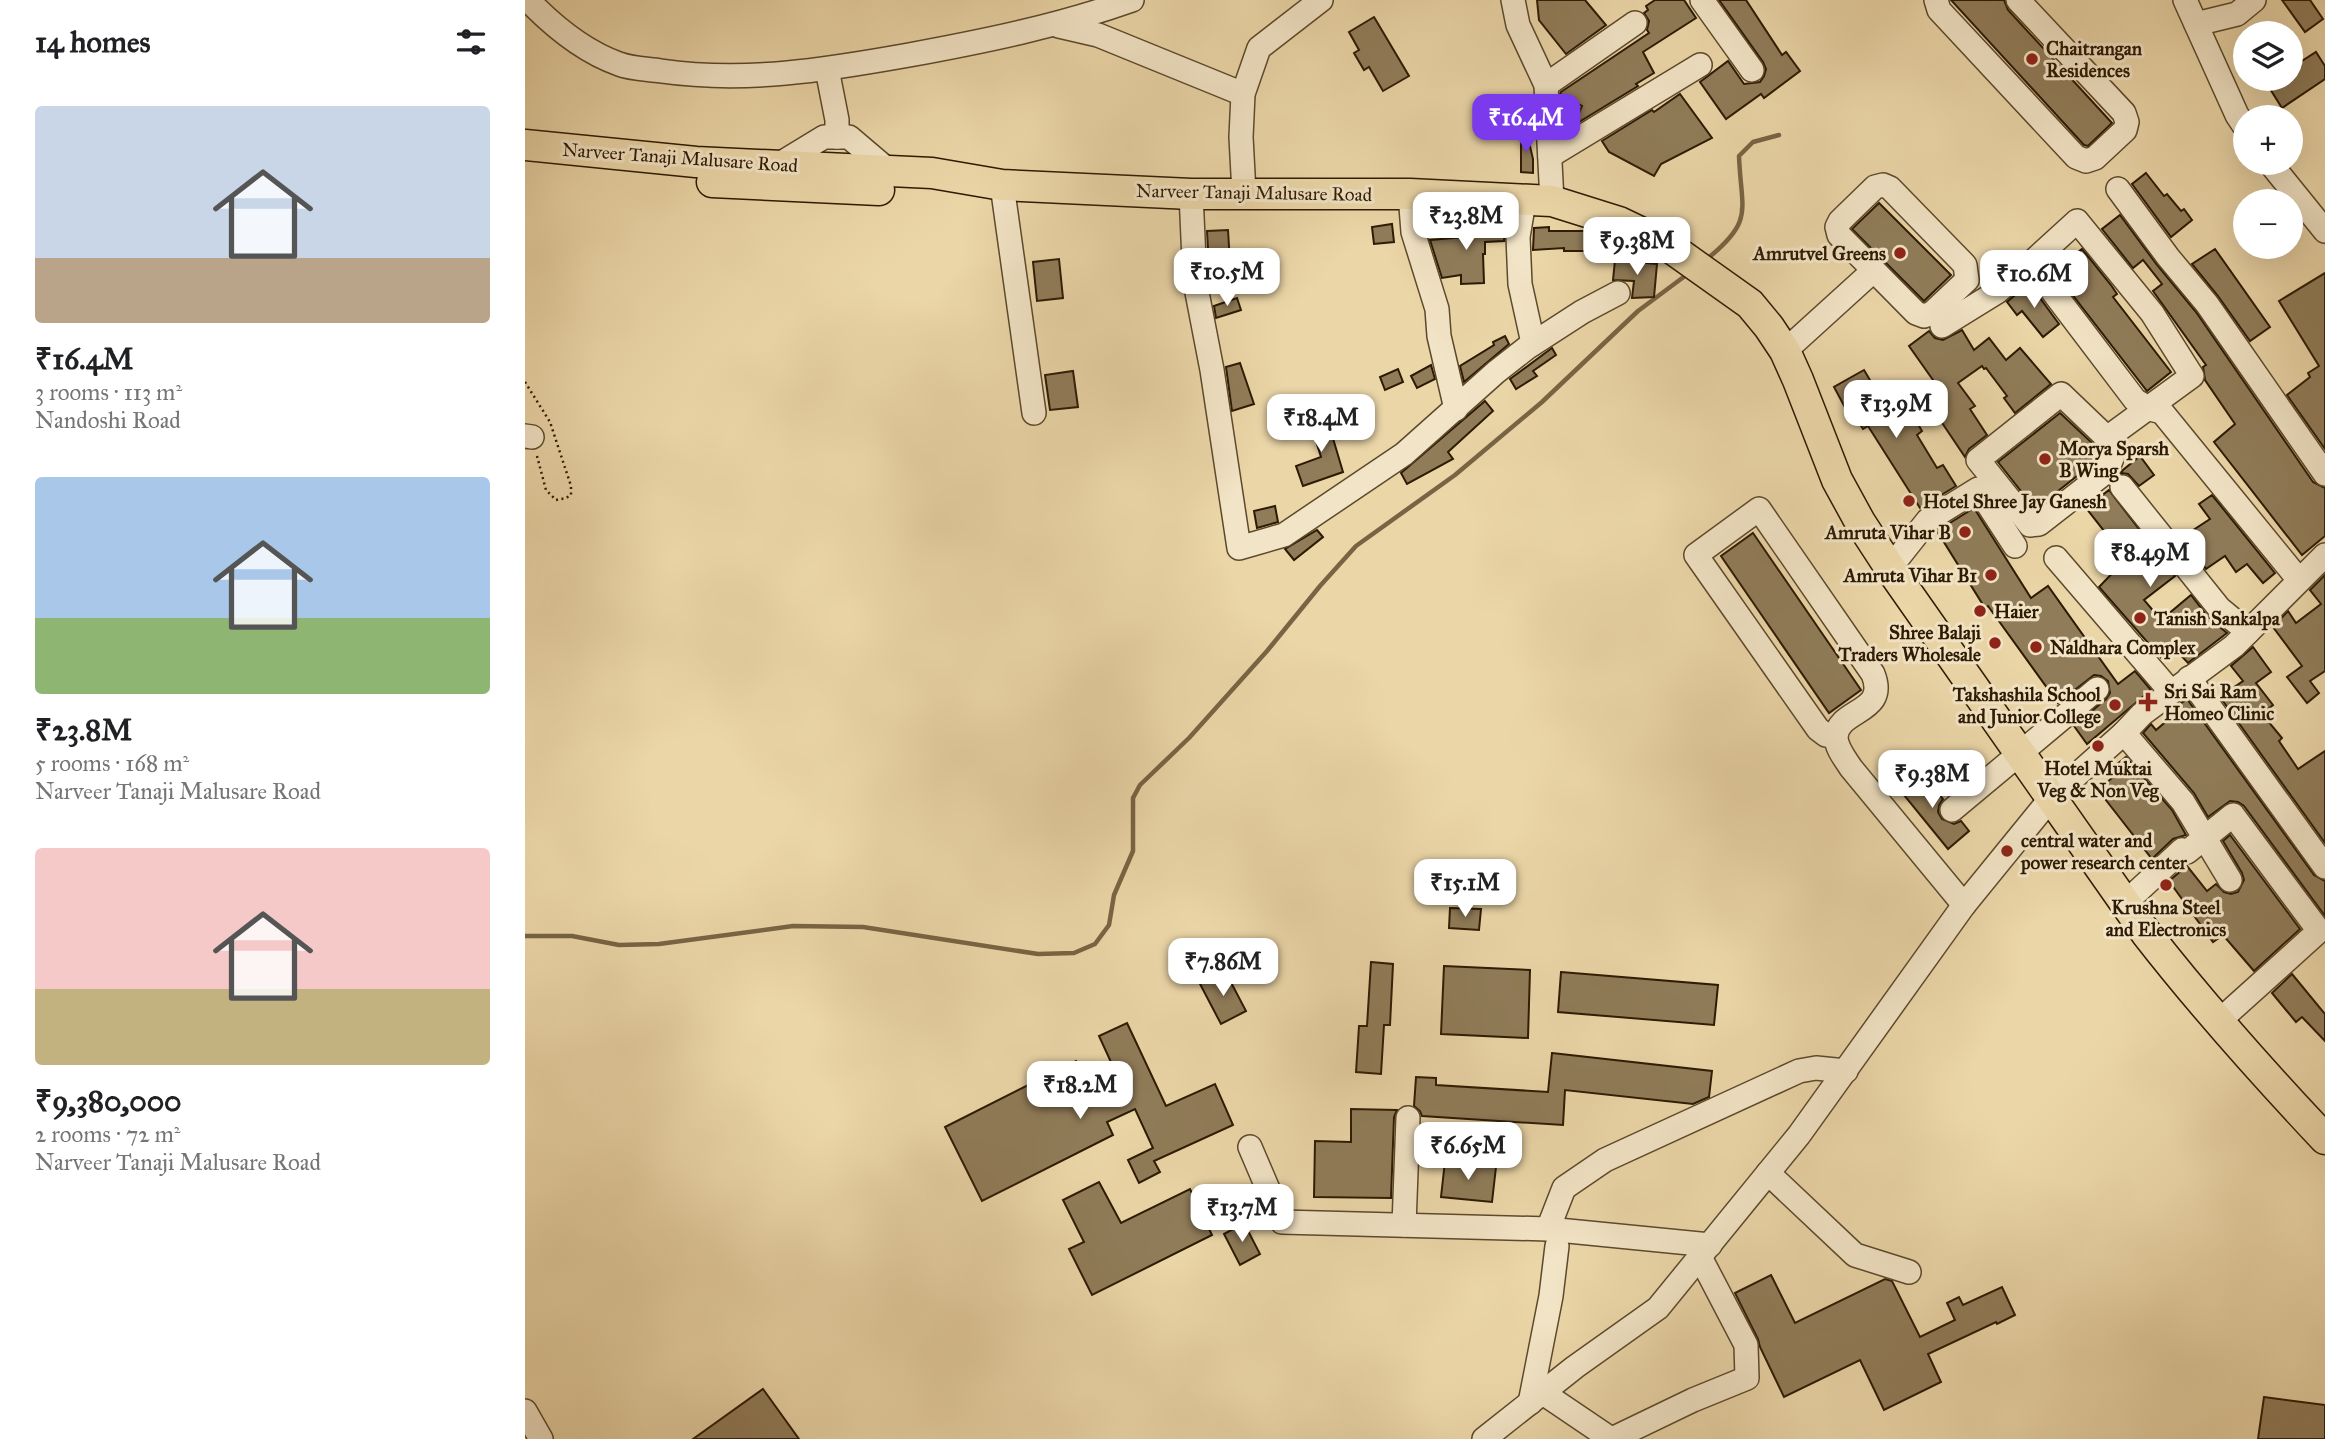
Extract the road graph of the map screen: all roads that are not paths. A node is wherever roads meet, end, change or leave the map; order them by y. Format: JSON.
{"nodes":[{"id":1,"x":528,"y":0,"type":"edge"},
{"id":2,"x":1132,"y":0,"type":"edge"},
{"id":3,"x":1321,"y":0,"type":"edge"},
{"id":4,"x":1513,"y":0,"type":"edge"},
{"id":5,"x":1702,"y":0,"type":"edge"},
{"id":6,"x":1935,"y":0,"type":"edge"},
{"id":7,"x":2018,"y":0,"type":"edge"},
{"id":8,"x":2185,"y":0,"type":"edge"},
{"id":9,"x":2254,"y":0,"type":"edge"},
{"id":10,"x":1102,"y":11,"type":"junction"},
{"id":11,"x":1635,"y":23,"type":"dead end"},
{"id":12,"x":2196,"y":24,"type":"junction"},
{"id":13,"x":1054,"y":25,"type":"junction"},
{"id":14,"x":1098,"y":35,"type":"junction"},
{"id":15,"x":1700,"y":65,"type":"dead end"},
{"id":16,"x":827,"y":69,"type":"junction"},
{"id":17,"x":1752,"y":70,"type":"dead end"},
{"id":18,"x":1546,"y":85,"type":"junction"},
{"id":19,"x":1243,"y":94,"type":"junction"},
{"id":20,"x":2233,"y":106,"type":"edge"},
{"id":21,"x":838,"y":137,"type":"junction"},
{"id":22,"x":525,"y":145,"type":"edge"},
{"id":23,"x":1550,"y":156,"type":"junction"},
{"id":24,"x":778,"y":164,"type":"junction"},
{"id":25,"x":525,"y":166,"type":"edge"},
{"id":26,"x":888,"y":171,"type":"junction"},
{"id":27,"x":2280,"y":175,"type":"edge"},
{"id":28,"x":1002,"y":185,"type":"junction"},
{"id":29,"x":2118,"y":189,"type":"dead end"},
{"id":30,"x":1244,"y":193,"type":"junction"},
{"id":31,"x":1191,"y":194,"type":"junction"},
{"id":32,"x":1411,"y":194,"type":"junction"},
{"id":33,"x":1538,"y":201,"type":"junction"},
{"id":34,"x":2325,"y":231,"type":"edge"},
{"id":35,"x":2031,"y":263,"type":"junction"},
{"id":36,"x":1873,"y":271,"type":"junction"},
{"id":37,"x":1618,"y":293,"type":"dead end"},
{"id":38,"x":1942,"y":326,"type":"dead end"},
{"id":39,"x":1531,"y":345,"type":"junction"},
{"id":40,"x":1785,"y":351,"type":"junction"},
{"id":41,"x":1456,"y":409,"type":"junction"},
{"id":42,"x":2150,"y":409,"type":"junction"},
{"id":43,"x":1034,"y":413,"type":"dead end"},
{"id":44,"x":2107,"y":438,"type":"junction"},
{"id":45,"x":2325,"y":474,"type":"edge"},
{"id":46,"x":2122,"y":487,"type":"dead end"},
{"id":47,"x":2015,"y":546,"type":"dead end"},
{"id":48,"x":2056,"y":558,"type":"dead end"},
{"id":49,"x":2323,"y":561,"type":"edge"},
{"id":50,"x":1890,"y":568,"type":"junction"},
{"id":51,"x":2299,"y":580,"type":"junction"},
{"id":52,"x":2248,"y":632,"type":"junction"},
{"id":53,"x":2180,"y":685,"type":"junction"},
{"id":54,"x":2097,"y":689,"type":"dead end"},
{"id":55,"x":2124,"y":733,"type":"junction"},
{"id":56,"x":1836,"y":737,"type":"junction"},
{"id":57,"x":2020,"y":754,"type":"junction"},
{"id":58,"x":2051,"y":798,"type":"junction"},
{"id":59,"x":1952,"y":810,"type":"dead end"},
{"id":60,"x":2204,"y":840,"type":"junction"},
{"id":61,"x":2325,"y":867,"type":"edge"},
{"id":62,"x":2229,"y":880,"type":"dead end"},
{"id":63,"x":2125,"y":903,"type":"junction"},
{"id":64,"x":1964,"y":905,"type":"junction"},
{"id":65,"x":2218,"y":1022,"type":"junction"},
{"id":66,"x":1846,"y":1071,"type":"junction"},
{"id":67,"x":1408,"y":1118,"type":"dead end"},
{"id":68,"x":2325,"y":1139,"type":"edge"},
{"id":69,"x":1251,"y":1147,"type":"dead end"},
{"id":70,"x":1769,"y":1173,"type":"junction"},
{"id":71,"x":1404,"y":1225,"type":"junction"},
{"id":72,"x":1553,"y":1238,"type":"junction"},
{"id":73,"x":1705,"y":1251,"type":"junction"},
{"id":74,"x":1909,"y":1272,"type":"dead end"},
{"id":75,"x":1537,"y":1397,"type":"junction"},
{"id":76,"x":525,"y":1411,"type":"edge"},
{"id":77,"x":541,"y":1439,"type":"edge"},
{"id":78,"x":1484,"y":1439,"type":"edge"},
{"id":79,"x":1611,"y":1439,"type":"edge"}],
"edges":[{"from":1,"to":16,"type":"street"},
{"from":2,"to":10,"type":"street"},
{"from":3,"to":19,"type":"street"},
{"from":4,"to":18,"type":"street"},
{"from":5,"to":17,"type":"street"},
{"from":6,"to":7,"type":"street"},
{"from":8,"to":12,"type":"street"},
{"from":9,"to":12,"type":"street"},
{"from":10,"to":13,"type":"street"},
{"from":10,"to":14,"type":"street"},
{"from":11,"to":18,"type":"street"},
{"from":12,"to":20,"type":"street"},
{"from":13,"to":14,"type":"street"},
{"from":13,"to":16,"type":"street"},
{"from":14,"to":19,"type":"street"},
{"from":15,"to":23,"type":"street"},
{"from":16,"to":21,"type":"street"},
{"from":18,"to":23,"type":"street"},
{"from":19,"to":30,"type":"street"},
{"from":21,"to":24,"type":"street"},
{"from":21,"to":26,"type":"street"},
{"from":22,"to":24,"type":"main road","name":"Narveer Tanaji Malusare Road"},
{"from":23,"to":33,"type":"street"},
{"from":24,"to":26,"type":"main road","name":"Narveer Tanaji Malusare Road"},
{"from":25,"to":28,"type":"main road","name":"Narveer Tanaji Malusare Road"},
{"from":26,"to":28,"type":"main road","name":"Narveer Tanaji Malusare Road"},
{"from":27,"to":34,"type":"street"},
{"from":28,"to":31,"type":"main road","name":"Narveer Tanaji Malusare Road"},
{"from":28,"to":43,"type":"street"},
{"from":29,"to":45,"type":"street"},
{"from":30,"to":31,"type":"main road","name":"Narveer Tanaji Malusare Road"},
{"from":30,"to":32,"type":"main road","name":"Narveer Tanaji Malusare Road"},
{"from":31,"to":41,"type":"street"},
{"from":32,"to":33,"type":"main road","name":"Narveer Tanaji Malusare Road"},
{"from":32,"to":41,"type":"street"},
{"from":33,"to":39,"type":"street"},
{"from":33,"to":40,"type":"main road","name":"Narveer Tanaji Malusare Road"},
{"from":35,"to":38,"type":"street"},
{"from":35,"to":42,"type":"street"},
{"from":35,"to":42,"type":"street"},
{"from":36,"to":36,"type":"street"},
{"from":36,"to":40,"type":"street"},
{"from":37,"to":39,"type":"street"},
{"from":39,"to":41,"type":"street"},
{"from":40,"to":50,"type":"main road","name":"Narveer Tanaji Malusare Road"},
{"from":42,"to":44,"type":"street"},
{"from":42,"to":51,"type":"street"},
{"from":44,"to":44,"type":"street"},
{"from":46,"to":52,"type":"street"},
{"from":47,"to":50,"type":"street"},
{"from":48,"to":53,"type":"street"},
{"from":49,"to":51,"type":"street"},
{"from":50,"to":57,"type":"main road","name":"Narveer Tanaji Malusare Road"},
{"from":51,"to":52,"type":"street"},
{"from":52,"to":53,"type":"street"},
{"from":53,"to":55,"type":"street"},
{"from":53,"to":61,"type":"street"},
{"from":54,"to":57,"type":"street"},
{"from":55,"to":58,"type":"street"},
{"from":55,"to":60,"type":"street"},
{"from":56,"to":56,"type":"street"},
{"from":56,"to":64,"type":"street"},
{"from":57,"to":58,"type":"main road","name":"Narveer Tanaji Malusare Road"},
{"from":57,"to":59,"type":"street"},
{"from":58,"to":63,"type":"main road","name":"Narveer Tanaji Malusare Road"},
{"from":58,"to":64,"type":"street"},
{"from":60,"to":62,"type":"street"},
{"from":60,"to":63,"type":"street"},
{"from":60,"to":65,"type":"street"},
{"from":63,"to":65,"type":"main road","name":"Narveer Tanaji Malusare Road"},
{"from":64,"to":66,"type":"street"},
{"from":65,"to":68,"type":"main road","name":"Narveer Tanaji Malusare Road"},
{"from":66,"to":70,"type":"street"},
{"from":66,"to":72,"type":"street"},
{"from":67,"to":71,"type":"street"},
{"from":69,"to":71,"type":"street"},
{"from":70,"to":73,"type":"street"},
{"from":70,"to":74,"type":"street"},
{"from":71,"to":72,"type":"street"},
{"from":72,"to":73,"type":"street"},
{"from":72,"to":75,"type":"street"},
{"from":73,"to":75,"type":"street"},
{"from":73,"to":79,"type":"street"},
{"from":75,"to":78,"type":"street"},
{"from":75,"to":79,"type":"street"},
{"from":76,"to":77,"type":"street"}]}
